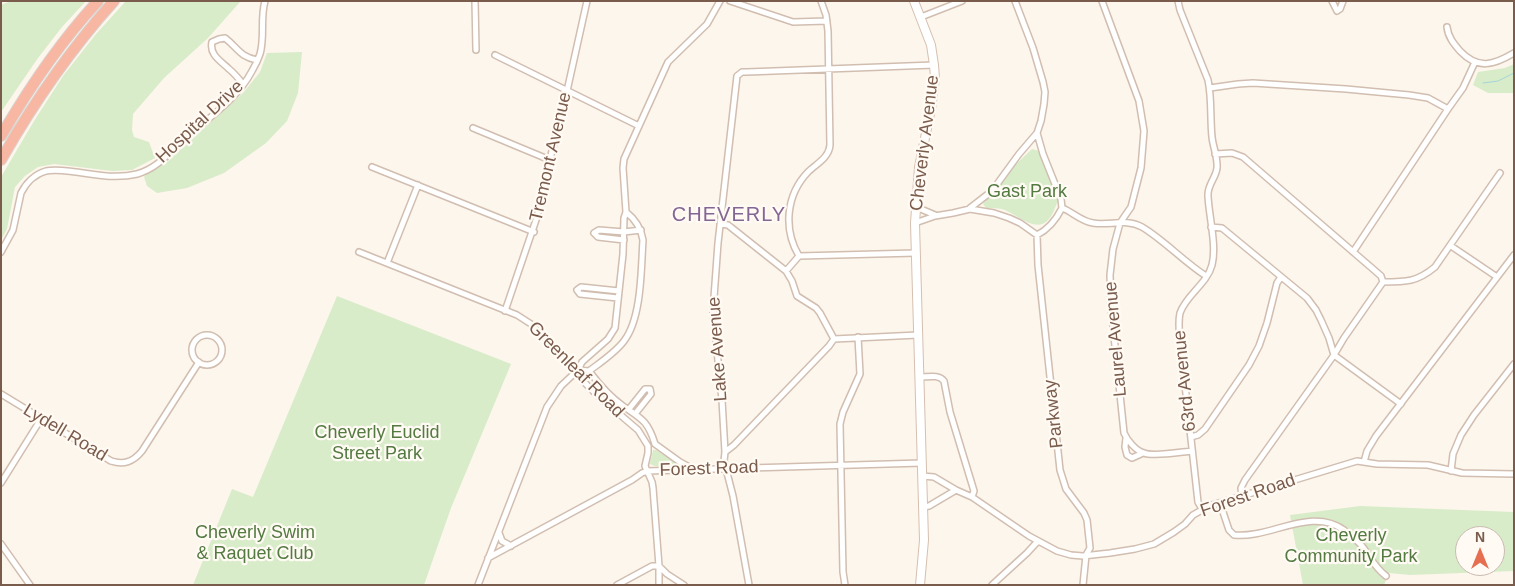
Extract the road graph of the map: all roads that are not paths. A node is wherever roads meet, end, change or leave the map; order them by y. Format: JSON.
{"nodes":[{"id":1,"x":98,"y":1,"type":"edge"},
{"id":2,"x":114,"y":1,"type":"edge"},
{"id":3,"x":265,"y":1,"type":"edge"},
{"id":4,"x":475,"y":1,"type":"edge"},
{"id":5,"x":587,"y":1,"type":"edge"},
{"id":6,"x":720,"y":1,"type":"edge"},
{"id":7,"x":730,"y":1,"type":"edge"},
{"id":8,"x":821,"y":1,"type":"edge"},
{"id":9,"x":914,"y":1,"type":"edge"},
{"id":10,"x":962,"y":1,"type":"edge"},
{"id":11,"x":1015,"y":1,"type":"edge"},
{"id":12,"x":1102,"y":1,"type":"edge"},
{"id":13,"x":1178,"y":1,"type":"edge"},
{"id":14,"x":1332,"y":1,"type":"edge"},
{"id":15,"x":1343,"y":1,"type":"edge"},
{"id":16,"x":921,"y":17,"type":"junction"},
{"id":17,"x":827,"y":21,"type":"junction"},
{"id":18,"x":1447,"y":27,"type":"dead end"},
{"id":19,"x":476,"y":50,"type":"dead end"},
{"id":20,"x":1514,"y":52,"type":"edge"},
{"id":21,"x":495,"y":55,"type":"dead end"},
{"id":22,"x":257,"y":60,"type":"junction"},
{"id":23,"x":1476,"y":62,"type":"junction"},
{"id":24,"x":934,"y":65,"type":"junction"},
{"id":25,"x":829,"y":69,"type":"junction"},
{"id":26,"x":243,"y":84,"type":"junction"},
{"id":27,"x":1210,"y":88,"type":"junction"},
{"id":28,"x":567,"y":90,"type":"junction"},
{"id":29,"x":1448,"y":108,"type":"junction"},
{"id":30,"x":639,"y":126,"type":"junction"},
{"id":31,"x":474,"y":128,"type":"dead end"},
{"id":32,"x":1037,"y":133,"type":"junction"},
{"id":33,"x":1,"y":136,"type":"edge"},
{"id":34,"x":1215,"y":154,"type":"junction"},
{"id":35,"x":1,"y":160,"type":"edge"},
{"id":36,"x":550,"y":160,"type":"junction"},
{"id":37,"x":372,"y":167,"type":"dead end"},
{"id":38,"x":1500,"y":173,"type":"dead end"},
{"id":39,"x":418,"y":185,"type":"junction"},
{"id":40,"x":916,"y":207,"type":"junction"},
{"id":41,"x":1062,"y":208,"type":"junction"},
{"id":42,"x":970,"y":209,"type":"junction"},
{"id":43,"x":626,"y":212,"type":"junction"},
{"id":44,"x":935,"y":216,"type":"junction"},
{"id":45,"x":915,"y":223,"type":"junction"},
{"id":46,"x":1120,"y":223,"type":"junction"},
{"id":47,"x":720,"y":224,"type":"junction"},
{"id":48,"x":1210,"y":227,"type":"junction"},
{"id":49,"x":641,"y":230,"type":"junction"},
{"id":50,"x":534,"y":232,"type":"junction"},
{"id":51,"x":624,"y":232,"type":"junction"},
{"id":52,"x":1037,"y":235,"type":"junction"},
{"id":53,"x":624,"y":240,"type":"junction"},
{"id":54,"x":1451,"y":246,"type":"junction"},
{"id":55,"x":1,"y":252,"type":"edge"},
{"id":56,"x":359,"y":252,"type":"dead end"},
{"id":57,"x":1353,"y":252,"type":"junction"},
{"id":58,"x":916,"y":253,"type":"junction"},
{"id":59,"x":1514,"y":255,"type":"edge"},
{"id":60,"x":799,"y":256,"type":"junction"},
{"id":61,"x":387,"y":262,"type":"junction"},
{"id":62,"x":786,"y":271,"type":"junction"},
{"id":63,"x":1206,"y":276,"type":"junction"},
{"id":64,"x":1281,"y":277,"type":"junction"},
{"id":65,"x":1497,"y":277,"type":"junction"},
{"id":66,"x":1383,"y":282,"type":"junction"},
{"id":67,"x":619,"y":290,"type":"junction"},
{"id":68,"x":618,"y":298,"type":"junction"},
{"id":69,"x":506,"y":310,"type":"junction"},
{"id":70,"x":918,"y":335,"type":"junction"},
{"id":71,"x":858,"y":337,"type":"junction"},
{"id":72,"x":834,"y":339,"type":"junction"},
{"id":73,"x":1334,"y":355,"type":"junction"},
{"id":74,"x":199,"y":362,"type":"junction"},
{"id":75,"x":1514,"y":364,"type":"edge"},
{"id":76,"x":578,"y":370,"type":"junction"},
{"id":77,"x":589,"y":371,"type":"junction"},
{"id":78,"x":920,"y":377,"type":"junction"},
{"id":79,"x":1,"y":394,"type":"edge"},
{"id":80,"x":1401,"y":404,"type":"junction"},
{"id":81,"x":629,"y":409,"type":"junction"},
{"id":82,"x":636,"y":414,"type":"junction"},
{"id":83,"x":41,"y":418,"type":"junction"},
{"id":84,"x":1191,"y":436,"type":"junction"},
{"id":85,"x":1126,"y":437,"type":"junction"},
{"id":86,"x":656,"y":444,"type":"junction"},
{"id":87,"x":648,"y":446,"type":"junction"},
{"id":88,"x":1192,"y":451,"type":"junction"},
{"id":89,"x":725,"y":452,"type":"junction"},
{"id":90,"x":1143,"y":453,"type":"junction"},
{"id":91,"x":1364,"y":462,"type":"junction"},
{"id":92,"x":922,"y":463,"type":"junction"},
{"id":93,"x":841,"y":465,"type":"junction"},
{"id":94,"x":727,"y":468,"type":"junction"},
{"id":95,"x":693,"y":469,"type":"junction"},
{"id":96,"x":647,"y":471,"type":"junction"},
{"id":97,"x":1451,"y":471,"type":"junction"},
{"id":98,"x":1514,"y":474,"type":"edge"},
{"id":99,"x":922,"y":476,"type":"junction"},
{"id":100,"x":1,"y":482,"type":"edge"},
{"id":101,"x":956,"y":490,"type":"junction"},
{"id":102,"x":1242,"y":496,"type":"junction"},
{"id":103,"x":972,"y":497,"type":"junction"},
{"id":104,"x":1220,"y":503,"type":"junction"},
{"id":105,"x":923,"y":507,"type":"junction"},
{"id":106,"x":1202,"y":509,"type":"junction"},
{"id":107,"x":499,"y":531,"type":"junction"},
{"id":108,"x":1038,"y":541,"type":"junction"},
{"id":109,"x":1,"y":544,"type":"edge"},
{"id":110,"x":511,"y":546,"type":"junction"},
{"id":111,"x":1086,"y":556,"type":"junction"},
{"id":112,"x":488,"y":558,"type":"junction"},
{"id":113,"x":659,"y":566,"type":"junction"},
{"id":114,"x":1386,"y":576,"type":"dead end"},
{"id":115,"x":30,"y":585,"type":"edge"},
{"id":116,"x":478,"y":585,"type":"edge"},
{"id":117,"x":616,"y":585,"type":"edge"},
{"id":118,"x":659,"y":585,"type":"edge"},
{"id":119,"x":684,"y":585,"type":"edge"},
{"id":120,"x":749,"y":585,"type":"edge"},
{"id":121,"x":845,"y":585,"type":"edge"},
{"id":122,"x":920,"y":585,"type":"edge"},
{"id":123,"x":992,"y":585,"type":"edge"},
{"id":124,"x":1083,"y":585,"type":"edge"}],
"edges":[{"from":1,"to":33,"type":"highway"},
{"from":2,"to":35,"type":"highway"},
{"from":3,"to":22,"type":"street","name":"Hospital Drive"},
{"from":4,"to":19,"type":"street"},
{"from":5,"to":28,"type":"street","name":"Tremont Avenue"},
{"from":6,"to":30,"type":"street"},
{"from":7,"to":17,"type":"street"},
{"from":8,"to":17,"type":"street"},
{"from":9,"to":16,"type":"street","name":"Cheverly Avenue"},
{"from":10,"to":16,"type":"street"},
{"from":11,"to":32,"type":"street"},
{"from":12,"to":46,"type":"street","name":"Laurel Avenue"},
{"from":13,"to":27,"type":"street","name":"63rd Avenue"},
{"from":14,"to":15,"type":"street"},
{"from":16,"to":24,"type":"street","name":"Cheverly Avenue"},
{"from":17,"to":25,"type":"street"},
{"from":18,"to":23,"type":"street"},
{"from":20,"to":23,"type":"street"},
{"from":21,"to":28,"type":"street"},
{"from":22,"to":26,"type":"street","name":"Hospital Drive"},
{"from":22,"to":26,"type":"street"},
{"from":23,"to":29,"type":"street"},
{"from":24,"to":25,"type":"street"},
{"from":24,"to":40,"type":"street","name":"Cheverly Avenue"},
{"from":25,"to":47,"type":"street","name":"Lake Avenue"},
{"from":25,"to":60,"type":"street"},
{"from":26,"to":55,"type":"street","name":"Hospital Drive"},
{"from":27,"to":29,"type":"street"},
{"from":27,"to":34,"type":"street","name":"63rd Avenue"},
{"from":28,"to":30,"type":"street"},
{"from":28,"to":36,"type":"street","name":"Tremont Avenue"},
{"from":29,"to":57,"type":"street"},
{"from":30,"to":43,"type":"street"},
{"from":31,"to":36,"type":"street"},
{"from":32,"to":41,"type":"street"},
{"from":32,"to":42,"type":"street"},
{"from":34,"to":48,"type":"street","name":"63rd Avenue"},
{"from":34,"to":57,"type":"street"},
{"from":36,"to":50,"type":"street","name":"Tremont Avenue"},
{"from":37,"to":39,"type":"street"},
{"from":38,"to":54,"type":"street"},
{"from":39,"to":50,"type":"street"},
{"from":39,"to":61,"type":"street"},
{"from":40,"to":44,"type":"street"},
{"from":40,"to":45,"type":"street","name":"Cheverly Avenue"},
{"from":41,"to":46,"type":"street"},
{"from":41,"to":52,"type":"street"},
{"from":42,"to":44,"type":"street"},
{"from":42,"to":52,"type":"street"},
{"from":43,"to":49,"type":"street"},
{"from":43,"to":51,"type":"street"},
{"from":44,"to":45,"type":"street"},
{"from":45,"to":58,"type":"street","name":"Cheverly Avenue"},
{"from":46,"to":63,"type":"street"},
{"from":46,"to":85,"type":"street","name":"Laurel Avenue"},
{"from":47,"to":62,"type":"street"},
{"from":47,"to":89,"type":"street","name":"Lake Avenue"},
{"from":48,"to":63,"type":"street","name":"63rd Avenue"},
{"from":48,"to":64,"type":"street"},
{"from":49,"to":51,"type":"street"},
{"from":49,"to":77,"type":"street"},
{"from":50,"to":69,"type":"street","name":"Tremont Avenue"},
{"from":51,"to":53,"type":"street"},
{"from":51,"to":53,"type":"street"},
{"from":52,"to":111,"type":"street","name":"Parkway"},
{"from":53,"to":67,"type":"street"},
{"from":54,"to":65,"type":"street"},
{"from":54,"to":66,"type":"street"},
{"from":56,"to":61,"type":"street","name":"Greenleaf Road"},
{"from":57,"to":66,"type":"street"},
{"from":58,"to":60,"type":"street"},
{"from":58,"to":70,"type":"street","name":"Cheverly Avenue"},
{"from":59,"to":65,"type":"street"},
{"from":60,"to":62,"type":"street"},
{"from":61,"to":69,"type":"street","name":"Greenleaf Road"},
{"from":62,"to":72,"type":"street"},
{"from":63,"to":84,"type":"street","name":"63rd Avenue"},
{"from":64,"to":73,"type":"street"},
{"from":64,"to":84,"type":"street"},
{"from":65,"to":80,"type":"street"},
{"from":66,"to":73,"type":"street"},
{"from":67,"to":68,"type":"street"},
{"from":67,"to":68,"type":"street"},
{"from":68,"to":76,"type":"street"},
{"from":69,"to":76,"type":"street","name":"Greenleaf Road"},
{"from":70,"to":71,"type":"street"},
{"from":70,"to":78,"type":"street","name":"Cheverly Avenue"},
{"from":71,"to":72,"type":"street"},
{"from":71,"to":93,"type":"street"},
{"from":72,"to":89,"type":"street"},
{"from":73,"to":80,"type":"street"},
{"from":73,"to":102,"type":"street"},
{"from":74,"to":74,"type":"street"},
{"from":74,"to":83,"type":"street","name":"Lydell Road"},
{"from":75,"to":97,"type":"street"},
{"from":76,"to":77,"type":"street"},
{"from":76,"to":87,"type":"street","name":"Greenleaf Road"},
{"from":76,"to":107,"type":"street"},
{"from":77,"to":81,"type":"street","name":"Greenleaf Road"},
{"from":78,"to":92,"type":"street","name":"Cheverly Avenue"},
{"from":78,"to":103,"type":"street"},
{"from":79,"to":83,"type":"street","name":"Lydell Road"},
{"from":80,"to":91,"type":"street"},
{"from":81,"to":82,"type":"street","name":"Greenleaf Road"},
{"from":81,"to":82,"type":"street"},
{"from":82,"to":86,"type":"street","name":"Greenleaf Road"},
{"from":83,"to":100,"type":"street"},
{"from":84,"to":88,"type":"street","name":"63rd Avenue"},
{"from":85,"to":90,"type":"street"},
{"from":85,"to":90,"type":"street","name":"Laurel Avenue"},
{"from":86,"to":87,"type":"street"},
{"from":86,"to":95,"type":"street"},
{"from":87,"to":96,"type":"street"},
{"from":88,"to":90,"type":"street"},
{"from":88,"to":106,"type":"street","name":"63rd Avenue"},
{"from":89,"to":94,"type":"street","name":"Lake Avenue"},
{"from":91,"to":97,"type":"street","name":"Forest Road"},
{"from":91,"to":102,"type":"street","name":"Forest Road"},
{"from":92,"to":93,"type":"street","name":"Forest Road"},
{"from":92,"to":99,"type":"street","name":"Cheverly Avenue"},
{"from":93,"to":94,"type":"street","name":"Forest Road"},
{"from":93,"to":121,"type":"street"},
{"from":94,"to":95,"type":"street","name":"Forest Road"},
{"from":94,"to":120,"type":"street","name":"Lake Avenue"},
{"from":95,"to":96,"type":"street","name":"Forest Road"},
{"from":96,"to":110,"type":"street","name":"Forest Road"},
{"from":96,"to":113,"type":"street"},
{"from":97,"to":98,"type":"street","name":"Forest Road"},
{"from":99,"to":101,"type":"street","name":"Forest Road"},
{"from":99,"to":105,"type":"street","name":"Cheverly Avenue"},
{"from":101,"to":103,"type":"street","name":"Forest Road"},
{"from":101,"to":105,"type":"street"},
{"from":102,"to":104,"type":"street","name":"Forest Road"},
{"from":103,"to":108,"type":"street","name":"Forest Road"},
{"from":104,"to":106,"type":"street","name":"Forest Road"},
{"from":104,"to":114,"type":"street"},
{"from":105,"to":122,"type":"street","name":"Cheverly Avenue"},
{"from":106,"to":111,"type":"street","name":"Forest Road"},
{"from":107,"to":110,"type":"street"},
{"from":107,"to":112,"type":"street"},
{"from":108,"to":111,"type":"street","name":"Forest Road"},
{"from":108,"to":123,"type":"street"},
{"from":109,"to":115,"type":"street"},
{"from":110,"to":112,"type":"street","name":"Forest Road"},
{"from":111,"to":124,"type":"street","name":"Parkway"},
{"from":112,"to":116,"type":"street"},
{"from":113,"to":117,"type":"street"},
{"from":113,"to":118,"type":"street"},
{"from":113,"to":119,"type":"street"}]}
